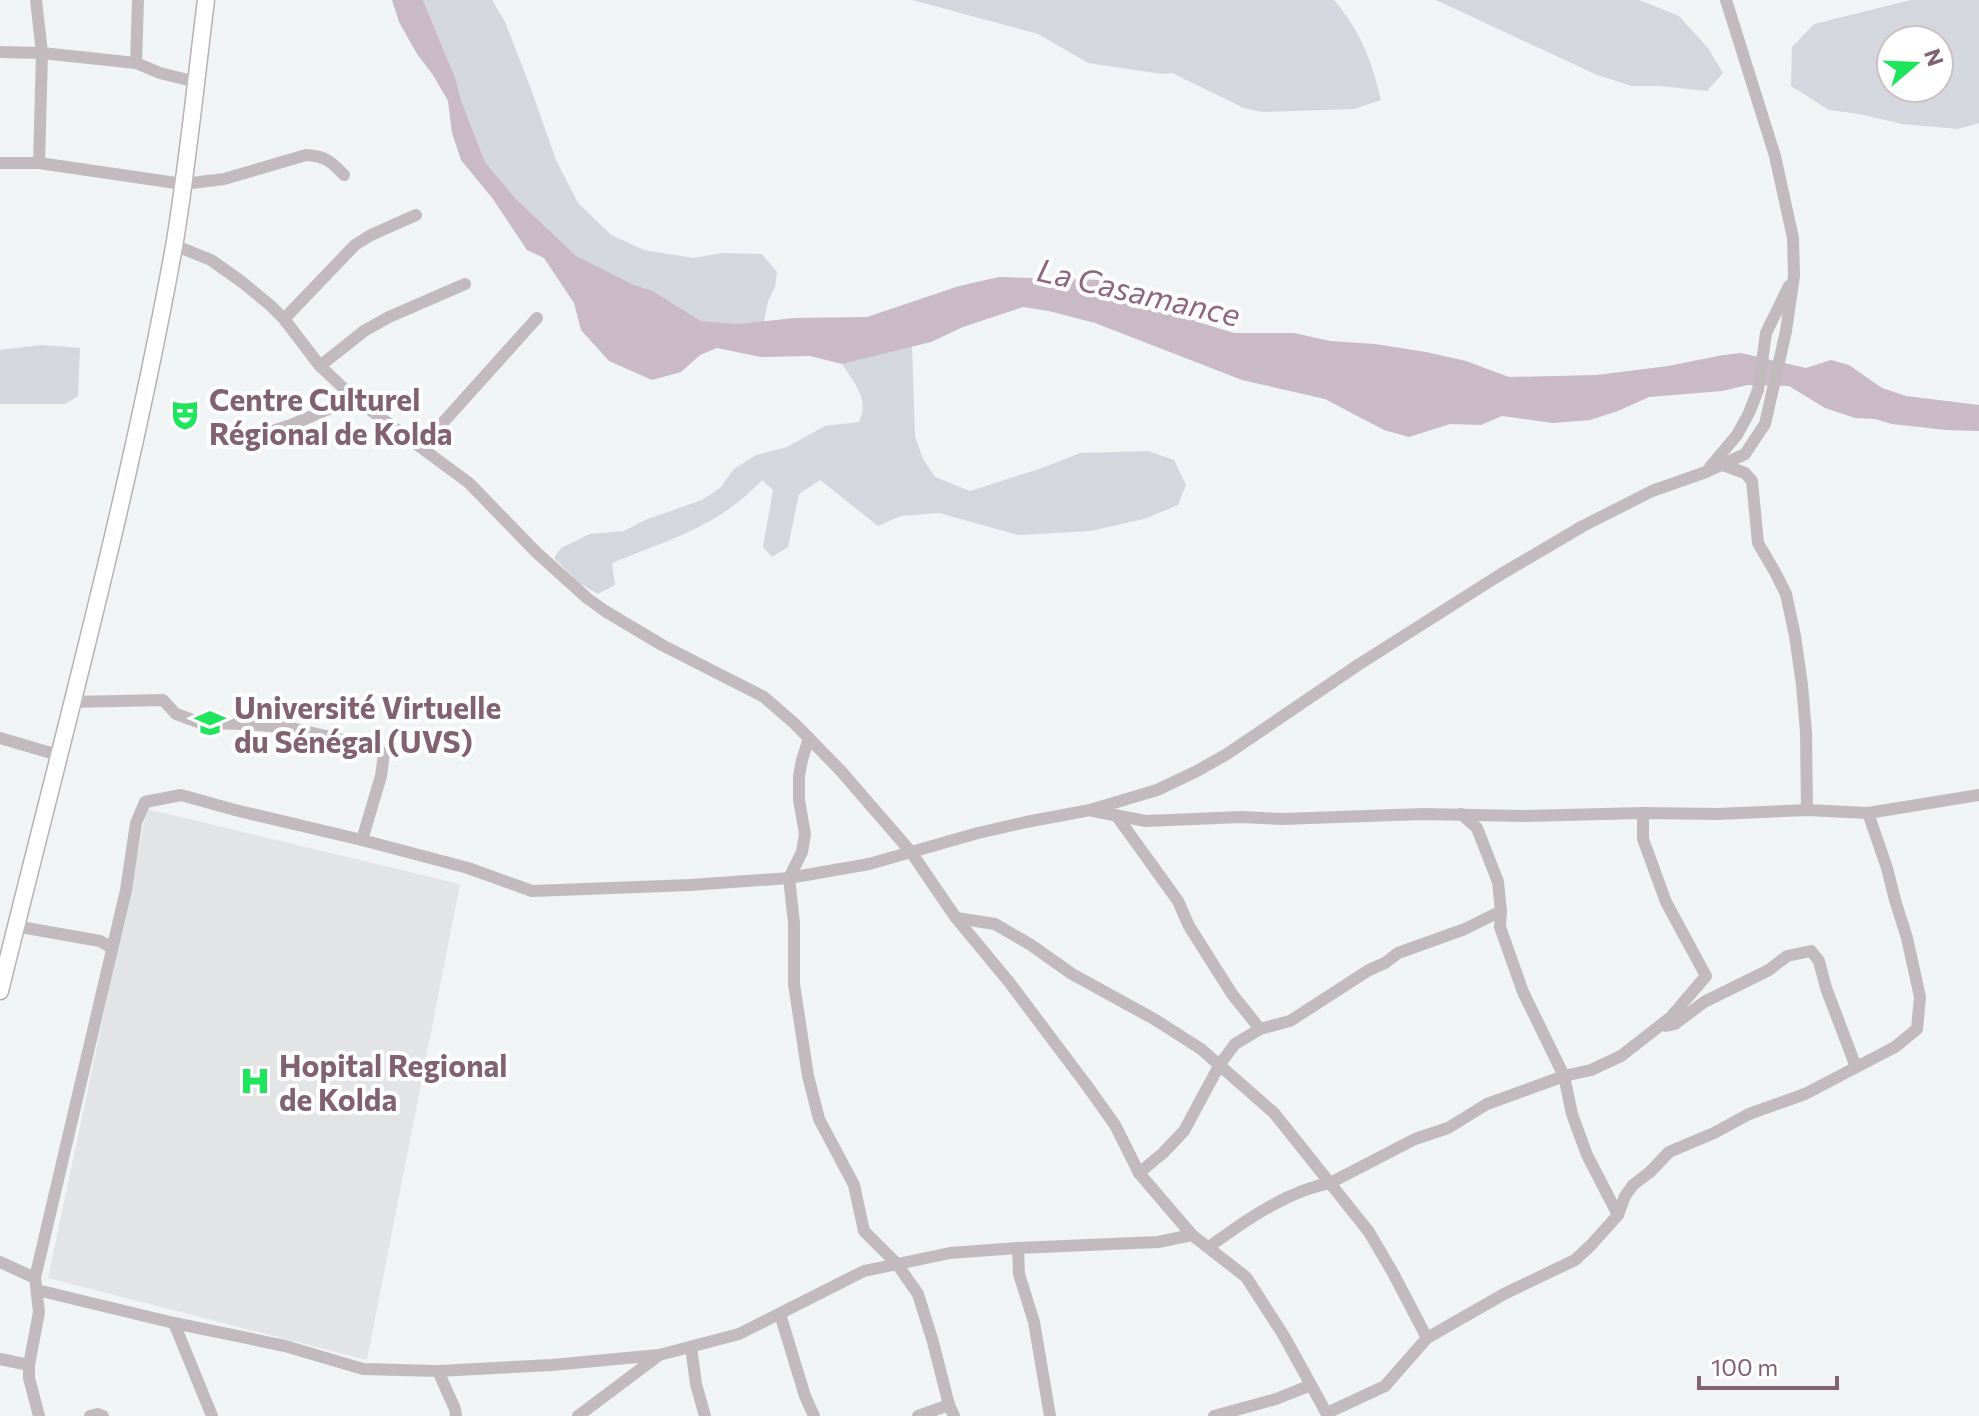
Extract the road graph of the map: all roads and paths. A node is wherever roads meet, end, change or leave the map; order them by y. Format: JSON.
{"nodes":[{"id":1,"x":36,"y":0,"type":"edge"},
{"id":2,"x":138,"y":0,"type":"edge"},
{"id":3,"x":206,"y":0,"type":"edge"},
{"id":4,"x":1726,"y":0,"type":"edge"},
{"id":5,"x":0,"y":52,"type":"edge"},
{"id":6,"x":42,"y":53,"type":"junction"},
{"id":7,"x":136,"y":63,"type":"junction"},
{"id":8,"x":196,"y":82,"type":"junction"},
{"id":9,"x":0,"y":163,"type":"edge"},
{"id":10,"x":39,"y":163,"type":"junction"},
{"id":11,"x":344,"y":175,"type":"dead end"},
{"id":12,"x":183,"y":184,"type":"junction"},
{"id":13,"x":416,"y":215,"type":"dead end"},
{"id":14,"x":174,"y":245,"type":"junction"},
{"id":15,"x":1794,"y":276,"type":"junction"},
{"id":16,"x":465,"y":284,"type":"dead end"},
{"id":17,"x":537,"y":318,"type":"dead end"},
{"id":18,"x":284,"y":319,"type":"junction"},
{"id":19,"x":320,"y":366,"type":"junction"},
{"id":20,"x":354,"y":398,"type":"junction"},
{"id":21,"x":229,"y":432,"type":"dead end"},
{"id":22,"x":421,"y":447,"type":"junction"},
{"id":23,"x":1714,"y":466,"type":"junction"},
{"id":24,"x":72,"y":702,"type":"junction"},
{"id":25,"x":0,"y":738,"type":"edge"},
{"id":26,"x":809,"y":738,"type":"junction"},
{"id":27,"x":58,"y":755,"type":"junction"},
{"id":28,"x":1979,"y":795,"type":"edge"},
{"id":29,"x":1090,"y":810,"type":"junction"},
{"id":30,"x":1807,"y":810,"type":"junction"},
{"id":31,"x":1643,"y":813,"type":"junction"},
{"id":32,"x":1868,"y":813,"type":"junction"},
{"id":33,"x":1461,"y":814,"type":"junction"},
{"id":34,"x":1116,"y":815,"type":"junction"},
{"id":35,"x":362,"y":840,"type":"junction"},
{"id":36,"x":911,"y":852,"type":"junction"},
{"id":37,"x":789,"y":878,"type":"junction"},
{"id":38,"x":1501,"y":911,"type":"junction"},
{"id":39,"x":956,"y":918,"type":"junction"},
{"id":40,"x":15,"y":926,"type":"junction"},
{"id":41,"x":112,"y":948,"type":"junction"},
{"id":42,"x":0,"y":991,"type":"edge"},
{"id":43,"x":1659,"y":1027,"type":"junction"},
{"id":44,"x":1260,"y":1029,"type":"junction"},
{"id":45,"x":1220,"y":1064,"type":"junction"},
{"id":46,"x":1856,"y":1067,"type":"junction"},
{"id":47,"x":1564,"y":1076,"type":"junction"},
{"id":48,"x":1139,"y":1173,"type":"junction"},
{"id":49,"x":1330,"y":1183,"type":"junction"},
{"id":50,"x":1618,"y":1215,"type":"junction"},
{"id":51,"x":1192,"y":1235,"type":"junction"},
{"id":52,"x":1209,"y":1247,"type":"junction"},
{"id":53,"x":1018,"y":1248,"type":"junction"},
{"id":54,"x":0,"y":1262,"type":"edge"},
{"id":55,"x":897,"y":1264,"type":"junction"},
{"id":56,"x":36,"y":1284,"type":"junction"},
{"id":57,"x":780,"y":1314,"type":"junction"},
{"id":58,"x":174,"y":1323,"type":"junction"},
{"id":59,"x":1427,"y":1338,"type":"junction"},
{"id":60,"x":691,"y":1347,"type":"junction"},
{"id":61,"x":659,"y":1355,"type":"junction"},
{"id":62,"x":0,"y":1359,"type":"edge"},
{"id":63,"x":29,"y":1365,"type":"junction"},
{"id":64,"x":438,"y":1371,"type":"junction"},
{"id":65,"x":1311,"y":1385,"type":"junction"},
{"id":66,"x":951,"y":1411,"type":"edge"},
{"id":67,"x":1328,"y":1414,"type":"edge"},
{"id":68,"x":39,"y":1416,"type":"edge"},
{"id":69,"x":90,"y":1416,"type":"edge"},
{"id":70,"x":103,"y":1416,"type":"edge"},
{"id":71,"x":212,"y":1416,"type":"edge"},
{"id":72,"x":456,"y":1416,"type":"edge"},
{"id":73,"x":578,"y":1416,"type":"edge"},
{"id":74,"x":705,"y":1416,"type":"edge"},
{"id":75,"x":814,"y":1416,"type":"edge"},
{"id":76,"x":918,"y":1416,"type":"edge"},
{"id":77,"x":1050,"y":1416,"type":"edge"},
{"id":78,"x":1214,"y":1416,"type":"edge"}],
"edges":[{"from":1,"to":6,"type":"street"},
{"from":2,"to":7,"type":"street"},
{"from":3,"to":8,"type":"main road"},
{"from":4,"to":15,"type":"street"},
{"from":5,"to":6,"type":"street"},
{"from":6,"to":7,"type":"street"},
{"from":6,"to":10,"type":"street"},
{"from":7,"to":8,"type":"street"},
{"from":8,"to":12,"type":"main road"},
{"from":9,"to":10,"type":"street"},
{"from":10,"to":12,"type":"street"},
{"from":11,"to":12,"type":"street"},
{"from":12,"to":14,"type":"main road"},
{"from":13,"to":18,"type":"street"},
{"from":14,"to":18,"type":"street"},
{"from":14,"to":24,"type":"main road"},
{"from":15,"to":23,"type":"street"},
{"from":15,"to":23,"type":"street"},
{"from":16,"to":19,"type":"street"},
{"from":17,"to":22,"type":"street"},
{"from":18,"to":19,"type":"street"},
{"from":19,"to":20,"type":"street"},
{"from":20,"to":21,"type":"street"},
{"from":20,"to":22,"type":"street"},
{"from":22,"to":26,"type":"street"},
{"from":23,"to":29,"type":"street"},
{"from":23,"to":30,"type":"street"},
{"from":24,"to":27,"type":"main road"},
{"from":24,"to":35,"type":"street"},
{"from":25,"to":27,"type":"street"},
{"from":26,"to":36,"type":"street"},
{"from":26,"to":37,"type":"street"},
{"from":27,"to":40,"type":"main road"},
{"from":28,"to":32,"type":"street"},
{"from":29,"to":34,"type":"street"},
{"from":29,"to":36,"type":"street"},
{"from":30,"to":31,"type":"street"},
{"from":30,"to":32,"type":"street"},
{"from":31,"to":33,"type":"street"},
{"from":31,"to":43,"type":"street"},
{"from":32,"to":46,"type":"street"},
{"from":33,"to":34,"type":"street"},
{"from":33,"to":38,"type":"street"},
{"from":34,"to":44,"type":"street"},
{"from":35,"to":37,"type":"street"},
{"from":35,"to":41,"type":"street"},
{"from":36,"to":37,"type":"street"},
{"from":36,"to":39,"type":"street"},
{"from":37,"to":55,"type":"street"},
{"from":38,"to":44,"type":"street"},
{"from":38,"to":47,"type":"street"},
{"from":39,"to":45,"type":"street"},
{"from":39,"to":48,"type":"street"},
{"from":40,"to":41,"type":"street"},
{"from":40,"to":42,"type":"main road"},
{"from":41,"to":56,"type":"street"},
{"from":43,"to":46,"type":"street"},
{"from":43,"to":47,"type":"street"},
{"from":44,"to":45,"type":"street"},
{"from":45,"to":48,"type":"street"},
{"from":45,"to":49,"type":"street"},
{"from":46,"to":50,"type":"street"},
{"from":47,"to":49,"type":"street"},
{"from":47,"to":50,"type":"street"},
{"from":48,"to":51,"type":"street"},
{"from":49,"to":52,"type":"street"},
{"from":49,"to":59,"type":"street"},
{"from":50,"to":59,"type":"street"},
{"from":51,"to":52,"type":"street"},
{"from":51,"to":53,"type":"street"},
{"from":52,"to":65,"type":"street"},
{"from":53,"to":55,"type":"street"},
{"from":53,"to":77,"type":"street"},
{"from":54,"to":56,"type":"street"},
{"from":55,"to":57,"type":"street"},
{"from":55,"to":66,"type":"street"},
{"from":56,"to":58,"type":"street"},
{"from":56,"to":63,"type":"street"},
{"from":57,"to":60,"type":"street"},
{"from":57,"to":75,"type":"street"},
{"from":58,"to":64,"type":"street"},
{"from":58,"to":71,"type":"street"},
{"from":59,"to":67,"type":"street"},
{"from":60,"to":61,"type":"street"},
{"from":60,"to":74,"type":"street"},
{"from":61,"to":64,"type":"street"},
{"from":61,"to":73,"type":"street"},
{"from":62,"to":63,"type":"street"},
{"from":63,"to":68,"type":"street"},
{"from":64,"to":72,"type":"street"},
{"from":65,"to":67,"type":"street"},
{"from":65,"to":78,"type":"street"},
{"from":66,"to":76,"type":"street"},
{"from":69,"to":70,"type":"street"}]}
